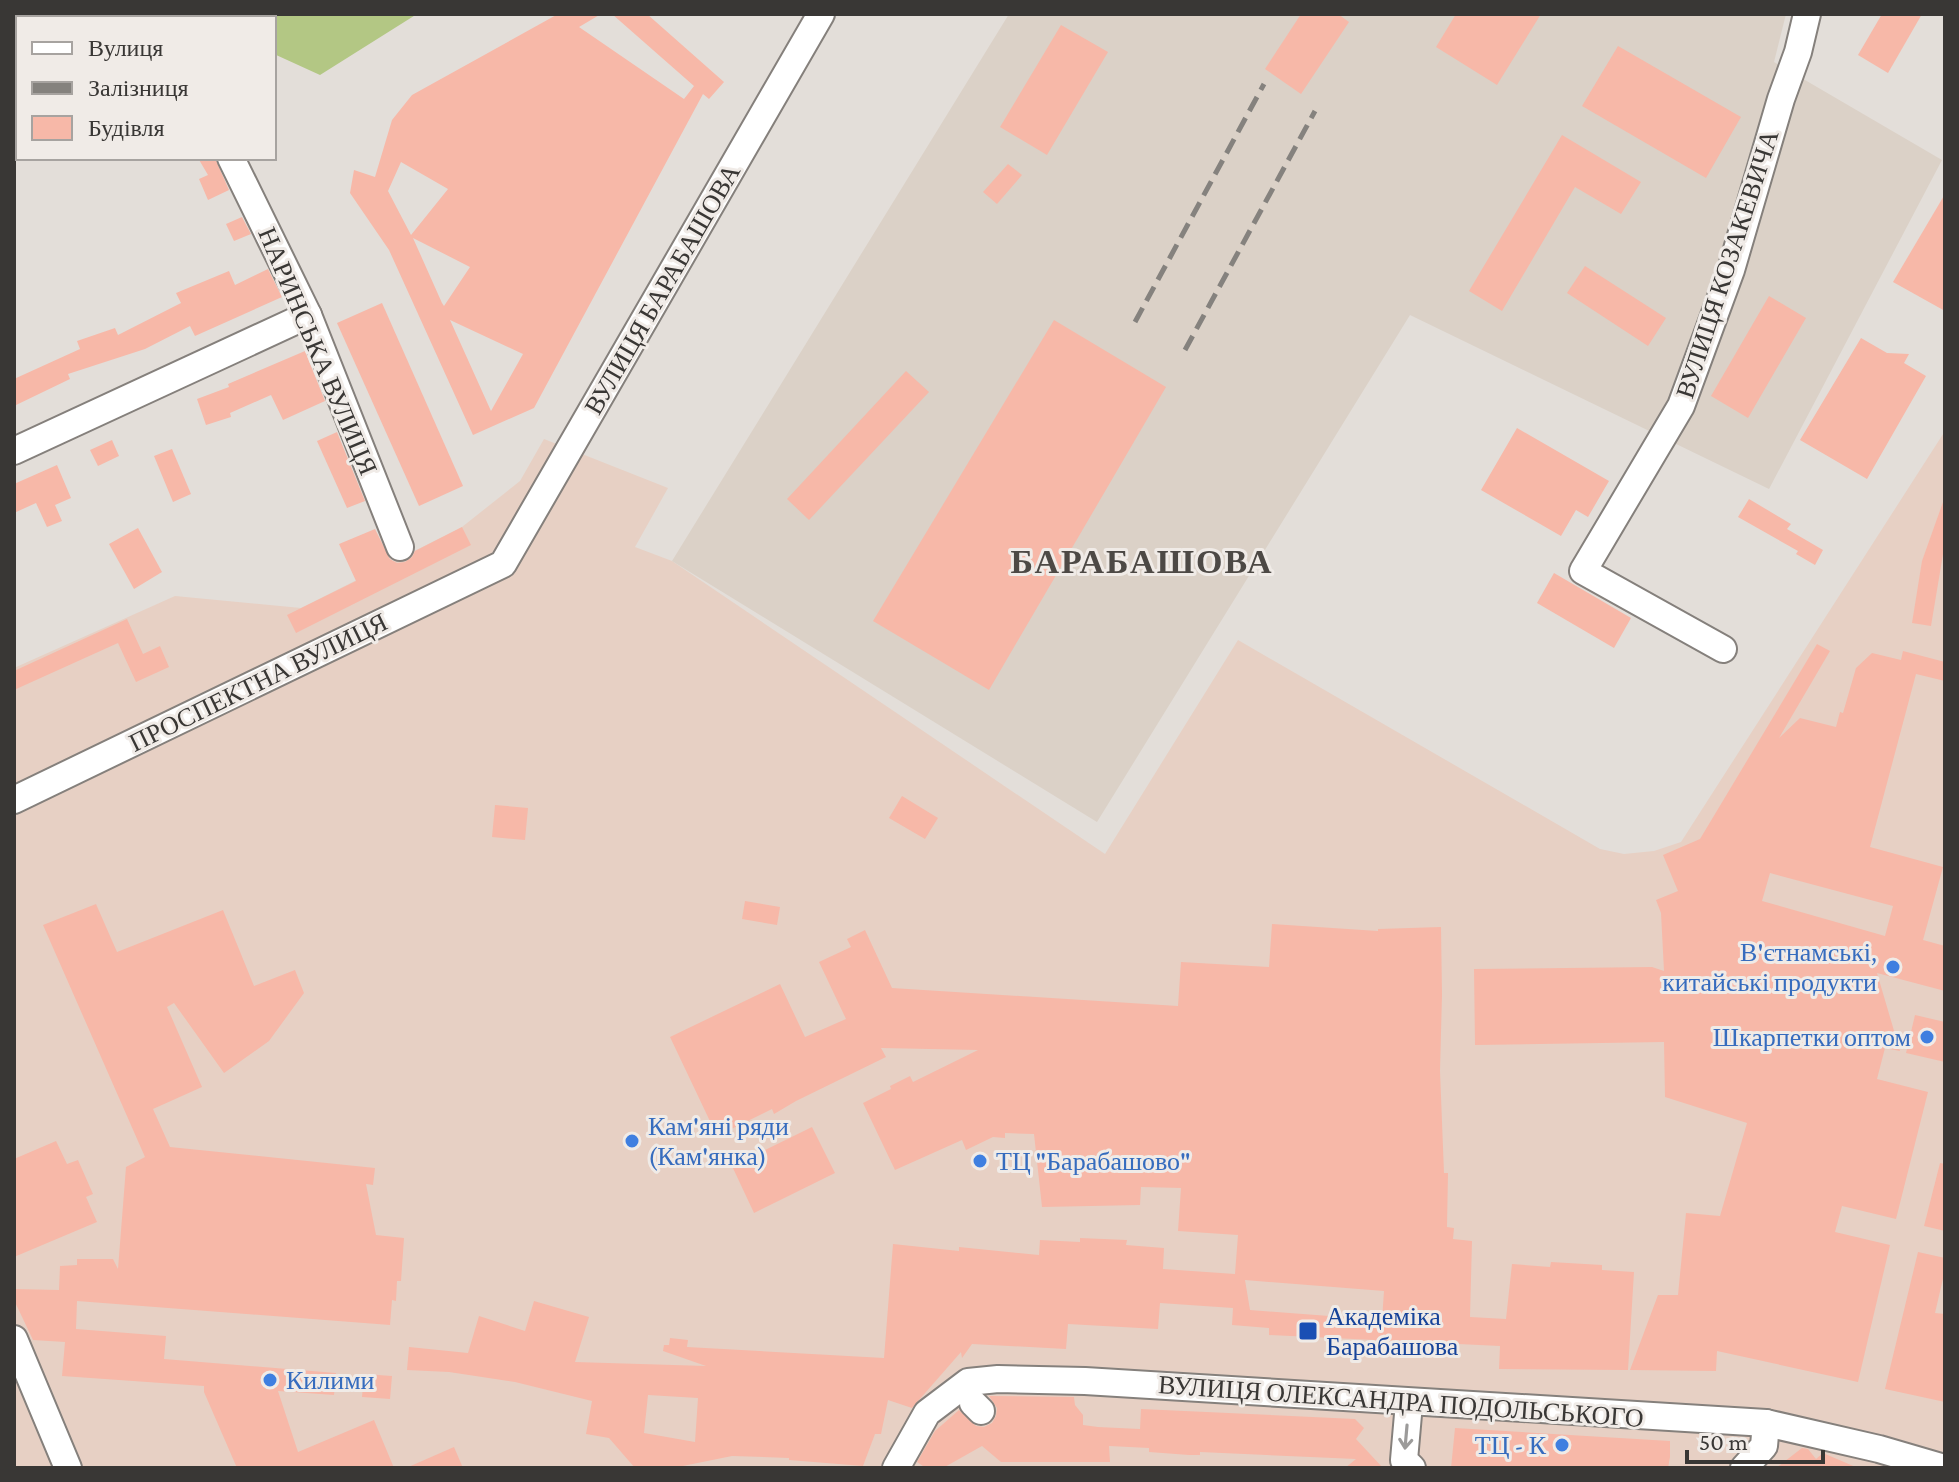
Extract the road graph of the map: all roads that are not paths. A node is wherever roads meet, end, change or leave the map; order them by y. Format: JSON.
{"nodes":[{"id":1,"x":821,"y":14,"type":"edge"},
{"id":2,"x":1807,"y":14,"type":"edge"},
{"id":3,"x":232,"y":160,"type":"edge"},
{"id":4,"x":308,"y":315,"type":"junction"},
{"id":5,"x":14,"y":451,"type":"edge"},
{"id":6,"x":400,"y":547,"type":"dead end"},
{"id":7,"x":503,"y":564,"type":"joint"},
{"id":8,"x":1723,"y":649,"type":"dead end"},
{"id":9,"x":14,"y":800,"type":"edge"},
{"id":10,"x":17,"y":1351,"type":"edge"},
{"id":11,"x":1409,"y":1403,"type":"junction"},
{"id":12,"x":1766,"y":1423,"type":"junction"},
{"id":13,"x":68,"y":1468,"type":"edge"},
{"id":14,"x":896,"y":1468,"type":"edge"},
{"id":15,"x":1412,"y":1468,"type":"edge"},
{"id":16,"x":1744,"y":1468,"type":"edge"},
{"id":17,"x":1944,"y":1468,"type":"edge"}],
"edges":[{"from":1,"to":7,"type":"street","name":"ВУЛИЦЯ БАРАБАШОВА"},
{"from":2,"to":8,"type":"street","name":"ВУЛИЦЯ КОЗАКЕВИЧА"},
{"from":3,"to":4,"type":"street","name":"НАРИНСЬКА ВУЛИЦЯ"},
{"from":4,"to":5,"type":"street"},
{"from":4,"to":6,"type":"street","name":"НАРИНСЬКА ВУЛИЦЯ"},
{"from":7,"to":9,"type":"street","name":"ПРОСПЕКТНА ВУЛИЦЯ"},
{"from":10,"to":13,"type":"street"},
{"from":11,"to":12,"type":"street","name":"ВУЛИЦЯ ОЛЕКСАНДРА ПОДОЛЬСЬКОГО"},
{"from":11,"to":14,"type":"street","name":"ВУЛИЦЯ ОЛЕКСАНДРА ПОДОЛЬСЬКОГО"},
{"from":11,"to":15,"type":"street","one_way":true},
{"from":12,"to":16,"type":"street"},
{"from":12,"to":17,"type":"street","name":"ВУЛИЦЯ ОЛЕКСАНДРА ПОДОЛЬСЬКОГО"}]}
